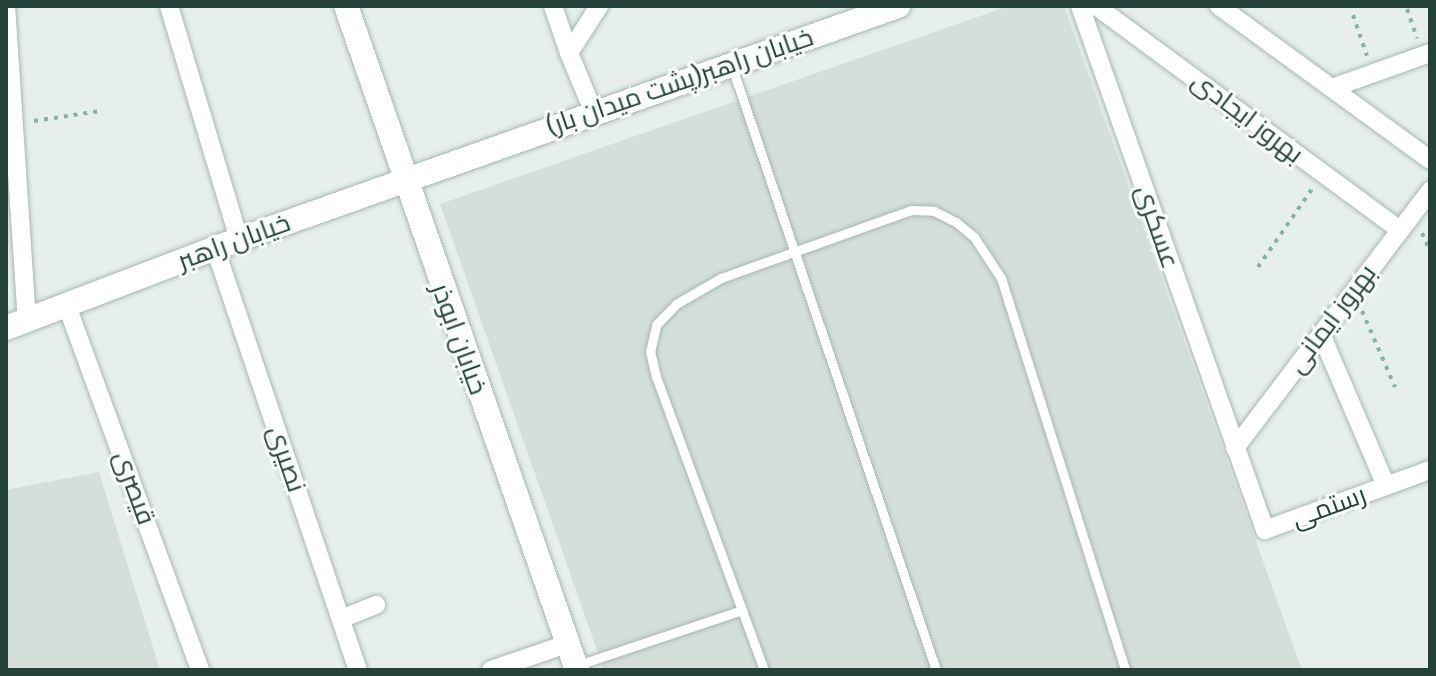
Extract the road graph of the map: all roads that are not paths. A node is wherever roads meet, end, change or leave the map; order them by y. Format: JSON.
{"nodes":[{"id":1,"x":6,"y":6,"type":"edge"},
{"id":2,"x":169,"y":6,"type":"edge"},
{"id":3,"x":346,"y":6,"type":"edge"},
{"id":4,"x":553,"y":6,"type":"edge"},
{"id":5,"x":599,"y":6,"type":"edge"},
{"id":6,"x":898,"y":6,"type":"edge"},
{"id":7,"x":1080,"y":6,"type":"edge"},
{"id":8,"x":1096,"y":6,"type":"edge"},
{"id":9,"x":1219,"y":6,"type":"edge"},
{"id":10,"x":569,"y":53,"type":"junction"},
{"id":11,"x":1427,"y":54,"type":"edge"},
{"id":12,"x":731,"y":64,"type":"junction"},
{"id":13,"x":1332,"y":88,"type":"junction"},
{"id":14,"x":594,"y":113,"type":"junction"},
{"id":15,"x":463,"y":159,"type":"joint"},
{"id":16,"x":1430,"y":160,"type":"edge"},
{"id":17,"x":403,"y":180,"type":"junction"},
{"id":18,"x":1430,"y":191,"type":"edge"},
{"id":19,"x":1422,"y":210,"type":"edge"},
{"id":20,"x":1399,"y":229,"type":"junction"},
{"id":21,"x":239,"y":239,"type":"junction"},
{"id":22,"x":795,"y":247,"type":"junction"},
{"id":23,"x":215,"y":248,"type":"junction"},
{"id":24,"x":67,"y":306,"type":"junction"},
{"id":25,"x":16,"y":325,"type":"edge"},
{"id":26,"x":1321,"y":334,"type":"junction"},
{"id":27,"x":1235,"y":448,"type":"junction"},
{"id":28,"x":1430,"y":470,"type":"edge"},
{"id":29,"x":1386,"y":486,"type":"junction"},
{"id":30,"x":376,"y":605,"type":"dead end"},
{"id":31,"x":742,"y":610,"type":"junction"},
{"id":32,"x":341,"y":619,"type":"junction"},
{"id":33,"x":573,"y":660,"type":"edge"},
{"id":34,"x":200,"y":670,"type":"edge"},
{"id":35,"x":358,"y":670,"type":"edge"},
{"id":36,"x":491,"y":670,"type":"edge"},
{"id":37,"x":764,"y":670,"type":"edge"},
{"id":38,"x":936,"y":670,"type":"edge"},
{"id":39,"x":1125,"y":670,"type":"edge"}],
"edges":[{"from":1,"to":25,"type":"street"},
{"from":2,"to":21,"type":"street"},
{"from":3,"to":17,"type":"main road","name":"خیابان ابوذر"},
{"from":4,"to":10,"type":"street"},
{"from":5,"to":10,"type":"street"},
{"from":6,"to":12,"type":"main road","name":"خیابان راهبر(پشت میدان بار)"},
{"from":7,"to":27,"type":"street","name":"عسکری"},
{"from":8,"to":20,"type":"street","name":"بهروز ایجادی"},
{"from":9,"to":13,"type":"street"},
{"from":10,"to":14,"type":"street"},
{"from":11,"to":13,"type":"street"},
{"from":12,"to":14,"type":"main road","name":"خیابان راهبر(پشت میدان بار)"},
{"from":12,"to":22,"type":"lane"},
{"from":13,"to":16,"type":"street"},
{"from":14,"to":15,"type":"main road","name":"خیابان راهبر(پشت میدان بار)"},
{"from":15,"to":17,"type":"main road","name":"خیابان راهبر"},
{"from":17,"to":21,"type":"main road","name":"خیابان راهبر"},
{"from":17,"to":33,"type":"main road","name":"خیابان ابوذر"},
{"from":18,"to":19,"type":"street","name":"بهروز ایمانی"},
{"from":19,"to":20,"type":"street","name":"بهروز ایمانی"},
{"from":20,"to":26,"type":"street","name":"بهروز ایمانی"},
{"from":21,"to":23,"type":"main road","name":"خیابان راهبر"},
{"from":22,"to":31,"type":"lane"},
{"from":22,"to":38,"type":"lane"},
{"from":22,"to":39,"type":"lane"},
{"from":23,"to":24,"type":"main road","name":"خیابان راهبر"},
{"from":23,"to":32,"type":"street","name":"نصیری"},
{"from":24,"to":25,"type":"main road","name":"خیابان راهبر"},
{"from":24,"to":34,"type":"street","name":"قیصری"},
{"from":26,"to":27,"type":"street","name":"بهروز ایمانی"},
{"from":26,"to":29,"type":"street"},
{"from":27,"to":29,"type":"street","name":"رستمی"},
{"from":28,"to":29,"type":"street","name":"رستمی"},
{"from":30,"to":32,"type":"street"},
{"from":31,"to":33,"type":"lane"},
{"from":31,"to":37,"type":"lane"},
{"from":32,"to":35,"type":"street","name":"نصیری"},
{"from":33,"to":36,"type":"street"}]}
